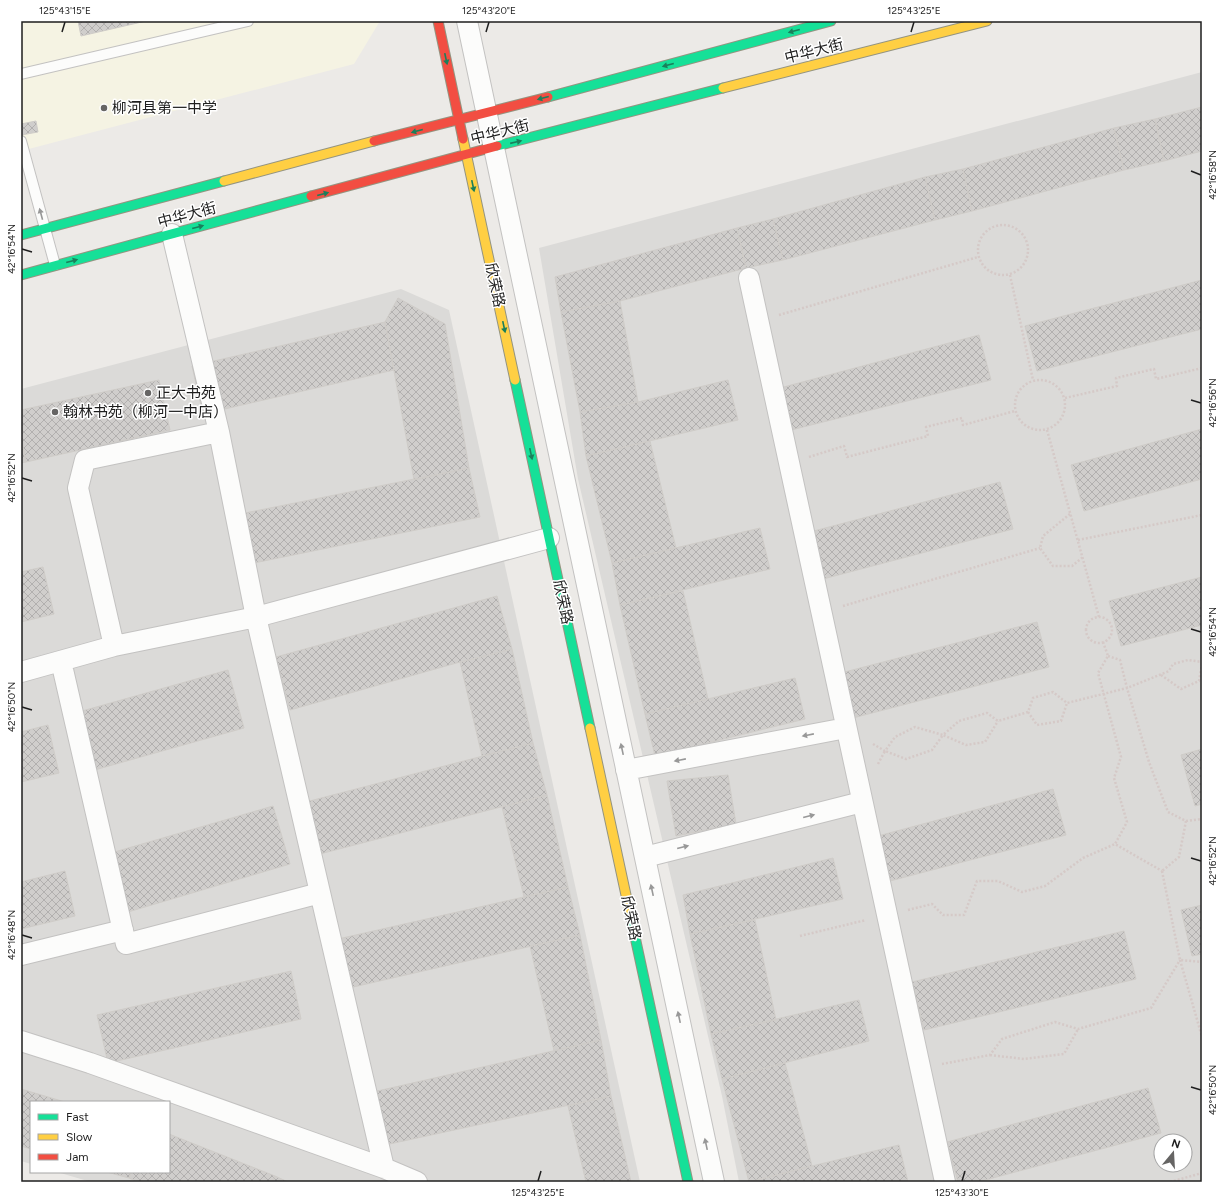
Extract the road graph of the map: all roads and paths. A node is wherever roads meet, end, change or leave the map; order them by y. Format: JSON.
{"nodes":[{"id":1,"x":248,"y":21,"type":"edge"},
{"id":2,"x":438,"y":21,"type":"edge"},
{"id":3,"x":467,"y":21,"type":"edge"},
{"id":4,"x":831,"y":21,"type":"edge"},
{"id":5,"x":987,"y":21,"type":"edge"},
{"id":6,"x":21,"y":74,"type":"edge"},
{"id":7,"x":487,"y":114,"type":"junction"},
{"id":8,"x":459,"y":119,"type":"junction"},
{"id":9,"x":21,"y":141,"type":"edge"},
{"id":10,"x":494,"y":147,"type":"junction"},
{"id":11,"x":467,"y":154,"type":"junction"},
{"id":12,"x":45,"y":229,"type":"junction"},
{"id":13,"x":172,"y":234,"type":"junction"},
{"id":14,"x":21,"y":235,"type":"edge"},
{"id":15,"x":978,"y":257,"type":"junction"},
{"id":16,"x":55,"y":265,"type":"junction"},
{"id":17,"x":21,"y":275,"type":"edge"},
{"id":18,"x":1010,"y":275,"type":"junction"},
{"id":19,"x":749,"y":278,"type":"dead end"},
{"id":20,"x":758,"y":321,"type":"junction"},
{"id":21,"x":1202,"y":368,"type":"edge"},
{"id":22,"x":1033,"y":380,"type":"junction"},
{"id":23,"x":1065,"y":398,"type":"junction"},
{"id":24,"x":1015,"y":411,"type":"junction"},
{"id":25,"x":1047,"y":430,"type":"junction"},
{"id":26,"x":219,"y":432,"type":"junction"},
{"id":27,"x":789,"y":464,"type":"junction"},
{"id":28,"x":1070,"y":514,"type":"junction"},
{"id":29,"x":1202,"y":515,"type":"edge"},
{"id":30,"x":549,"y":538,"type":"junction"},
{"id":31,"x":1078,"y":540,"type":"junction"},
{"id":32,"x":1040,"y":548,"type":"junction"},
{"id":33,"x":1083,"y":557,"type":"junction"},
{"id":34,"x":821,"y":612,"type":"junction"},
{"id":35,"x":256,"y":617,"type":"junction"},
{"id":36,"x":1099,"y":617,"type":"junction"},
{"id":37,"x":1103,"y":642,"type":"junction"},
{"id":38,"x":114,"y":646,"type":"junction"},
{"id":39,"x":1108,"y":656,"type":"junction"},
{"id":40,"x":61,"y":661,"type":"junction"},
{"id":41,"x":1202,"y":663,"type":"edge"},
{"id":42,"x":21,"y":672,"type":"edge"},
{"id":43,"x":1161,"y":674,"type":"junction"},
{"id":44,"x":1127,"y":688,"type":"junction"},
{"id":45,"x":1104,"y":695,"type":"junction"},
{"id":46,"x":1067,"y":703,"type":"junction"},
{"id":47,"x":1028,"y":712,"type":"junction"},
{"id":48,"x":998,"y":721,"type":"junction"},
{"id":49,"x":846,"y":728,"type":"junction"},
{"id":50,"x":943,"y":735,"type":"junction"},
{"id":51,"x":872,"y":743,"type":"dead end"},
{"id":52,"x":885,"y":751,"type":"junction"},
{"id":53,"x":876,"y":767,"type":"dead end"},
{"id":54,"x":626,"y":770,"type":"junction"},
{"id":55,"x":862,"y":802,"type":"junction"},
{"id":56,"x":1202,"y":818,"type":"edge"},
{"id":57,"x":1186,"y":821,"type":"junction"},
{"id":58,"x":1115,"y":844,"type":"junction"},
{"id":59,"x":645,"y":857,"type":"junction"},
{"id":60,"x":1162,"y":871,"type":"junction"},
{"id":61,"x":320,"y":893,"type":"junction"},
{"id":62,"x":887,"y":915,"type":"junction"},
{"id":63,"x":123,"y":930,"type":"junction"},
{"id":64,"x":800,"y":936,"type":"dead end"},
{"id":65,"x":21,"y":955,"type":"edge"},
{"id":66,"x":1180,"y":960,"type":"junction"},
{"id":67,"x":1202,"y":962,"type":"edge"},
{"id":68,"x":1078,"y":1029,"type":"junction"},
{"id":69,"x":1202,"y":1037,"type":"edge"},
{"id":70,"x":21,"y":1041,"type":"edge"},
{"id":71,"x":990,"y":1055,"type":"junction"},
{"id":72,"x":938,"y":1065,"type":"dead end"},
{"id":73,"x":384,"y":1168,"type":"junction"},
{"id":74,"x":1202,"y":1173,"type":"edge"},
{"id":75,"x":417,"y":1182,"type":"edge"},
{"id":76,"x":688,"y":1182,"type":"edge"},
{"id":77,"x":714,"y":1182,"type":"edge"},
{"id":78,"x":945,"y":1182,"type":"edge"},
{"id":79,"x":1170,"y":1182,"type":"edge"}],
"edges":[{"from":1,"to":6,"type":"lane"},
{"from":2,"to":8,"type":"main road","name":"欣荣路","one_way":true},
{"from":3,"to":7,"type":"street","name":"欣荣路"},
{"from":4,"to":7,"type":"main road","name":"中华大街","one_way":true},
{"from":10,"to":5,"type":"main road","name":"中华大街","one_way":true},
{"from":7,"to":8,"type":"main road","name":"中华大街"},
{"from":7,"to":10,"type":"street","name":"欣荣路"},
{"from":8,"to":11,"type":"main road","name":"欣荣路"},
{"from":8,"to":12,"type":"main road","name":"中华大街","one_way":true},
{"from":12,"to":9,"type":"lane","one_way":true},
{"from":10,"to":11,"type":"main road","name":"中华大街"},
{"from":54,"to":10,"type":"street","name":"欣荣路","one_way":true},
{"from":13,"to":11,"type":"main road","name":"中华大街","one_way":true},
{"from":11,"to":30,"type":"main road","name":"欣荣路","one_way":true},
{"from":12,"to":14,"type":"main road","name":"中华大街"},
{"from":12,"to":16,"type":"lane"},
{"from":16,"to":13,"type":"main road","name":"中华大街","one_way":true},
{"from":13,"to":26,"type":"street"},
{"from":15,"to":18,"type":"path"},
{"from":15,"to":18,"type":"path"},
{"from":15,"to":20,"type":"path"},
{"from":16,"to":17,"type":"main road","name":"中华大街"},
{"from":18,"to":22,"type":"path"},
{"from":19,"to":20,"type":"street"},
{"from":20,"to":27,"type":"street"},
{"from":21,"to":23,"type":"path"},
{"from":22,"to":23,"type":"path"},
{"from":22,"to":24,"type":"path"},
{"from":23,"to":25,"type":"path"},
{"from":24,"to":25,"type":"path"},
{"from":24,"to":27,"type":"path"},
{"from":25,"to":28,"type":"path"},
{"from":26,"to":35,"type":"street"},
{"from":26,"to":38,"type":"street"},
{"from":27,"to":34,"type":"street"},
{"from":28,"to":31,"type":"path"},
{"from":28,"to":32,"type":"path"},
{"from":29,"to":31,"type":"path"},
{"from":30,"to":35,"type":"street"},
{"from":30,"to":76,"type":"main road","name":"欣荣路"},
{"from":31,"to":33,"type":"path"},
{"from":32,"to":33,"type":"path"},
{"from":32,"to":34,"type":"path"},
{"from":33,"to":36,"type":"path"},
{"from":34,"to":49,"type":"street"},
{"from":35,"to":38,"type":"street"},
{"from":35,"to":61,"type":"street"},
{"from":36,"to":37,"type":"path"},
{"from":36,"to":37,"type":"path"},
{"from":37,"to":39,"type":"path"},
{"from":38,"to":40,"type":"street"},
{"from":39,"to":44,"type":"path"},
{"from":39,"to":45,"type":"path"},
{"from":40,"to":42,"type":"street"},
{"from":40,"to":63,"type":"street"},
{"from":41,"to":43,"type":"path"},
{"from":41,"to":43,"type":"path"},
{"from":43,"to":44,"type":"path"},
{"from":44,"to":45,"type":"path"},
{"from":44,"to":57,"type":"path"},
{"from":45,"to":46,"type":"path"},
{"from":45,"to":58,"type":"path"},
{"from":46,"to":47,"type":"path"},
{"from":46,"to":47,"type":"path"},
{"from":47,"to":48,"type":"path"},
{"from":48,"to":50,"type":"path"},
{"from":48,"to":50,"type":"path"},
{"from":49,"to":54,"type":"street","one_way":true},
{"from":49,"to":55,"type":"street"},
{"from":50,"to":52,"type":"path"},
{"from":50,"to":52,"type":"path"},
{"from":51,"to":52,"type":"path"},
{"from":52,"to":53,"type":"path"},
{"from":54,"to":59,"type":"street","name":"欣荣路"},
{"from":59,"to":55,"type":"street","one_way":true},
{"from":55,"to":62,"type":"street"},
{"from":56,"to":57,"type":"path"},
{"from":57,"to":60,"type":"path"},
{"from":58,"to":60,"type":"path"},
{"from":58,"to":62,"type":"path"},
{"from":77,"to":59,"type":"street","name":"欣荣路","one_way":true},
{"from":60,"to":66,"type":"path"},
{"from":61,"to":63,"type":"street"},
{"from":61,"to":73,"type":"street"},
{"from":62,"to":64,"type":"path"},
{"from":62,"to":78,"type":"street"},
{"from":63,"to":65,"type":"street"},
{"from":66,"to":67,"type":"path"},
{"from":66,"to":68,"type":"path"},
{"from":66,"to":69,"type":"path"},
{"from":68,"to":71,"type":"path"},
{"from":68,"to":71,"type":"path"},
{"from":70,"to":73,"type":"street"},
{"from":71,"to":72,"type":"path"},
{"from":73,"to":75,"type":"street"},
{"from":74,"to":79,"type":"path"}]}
